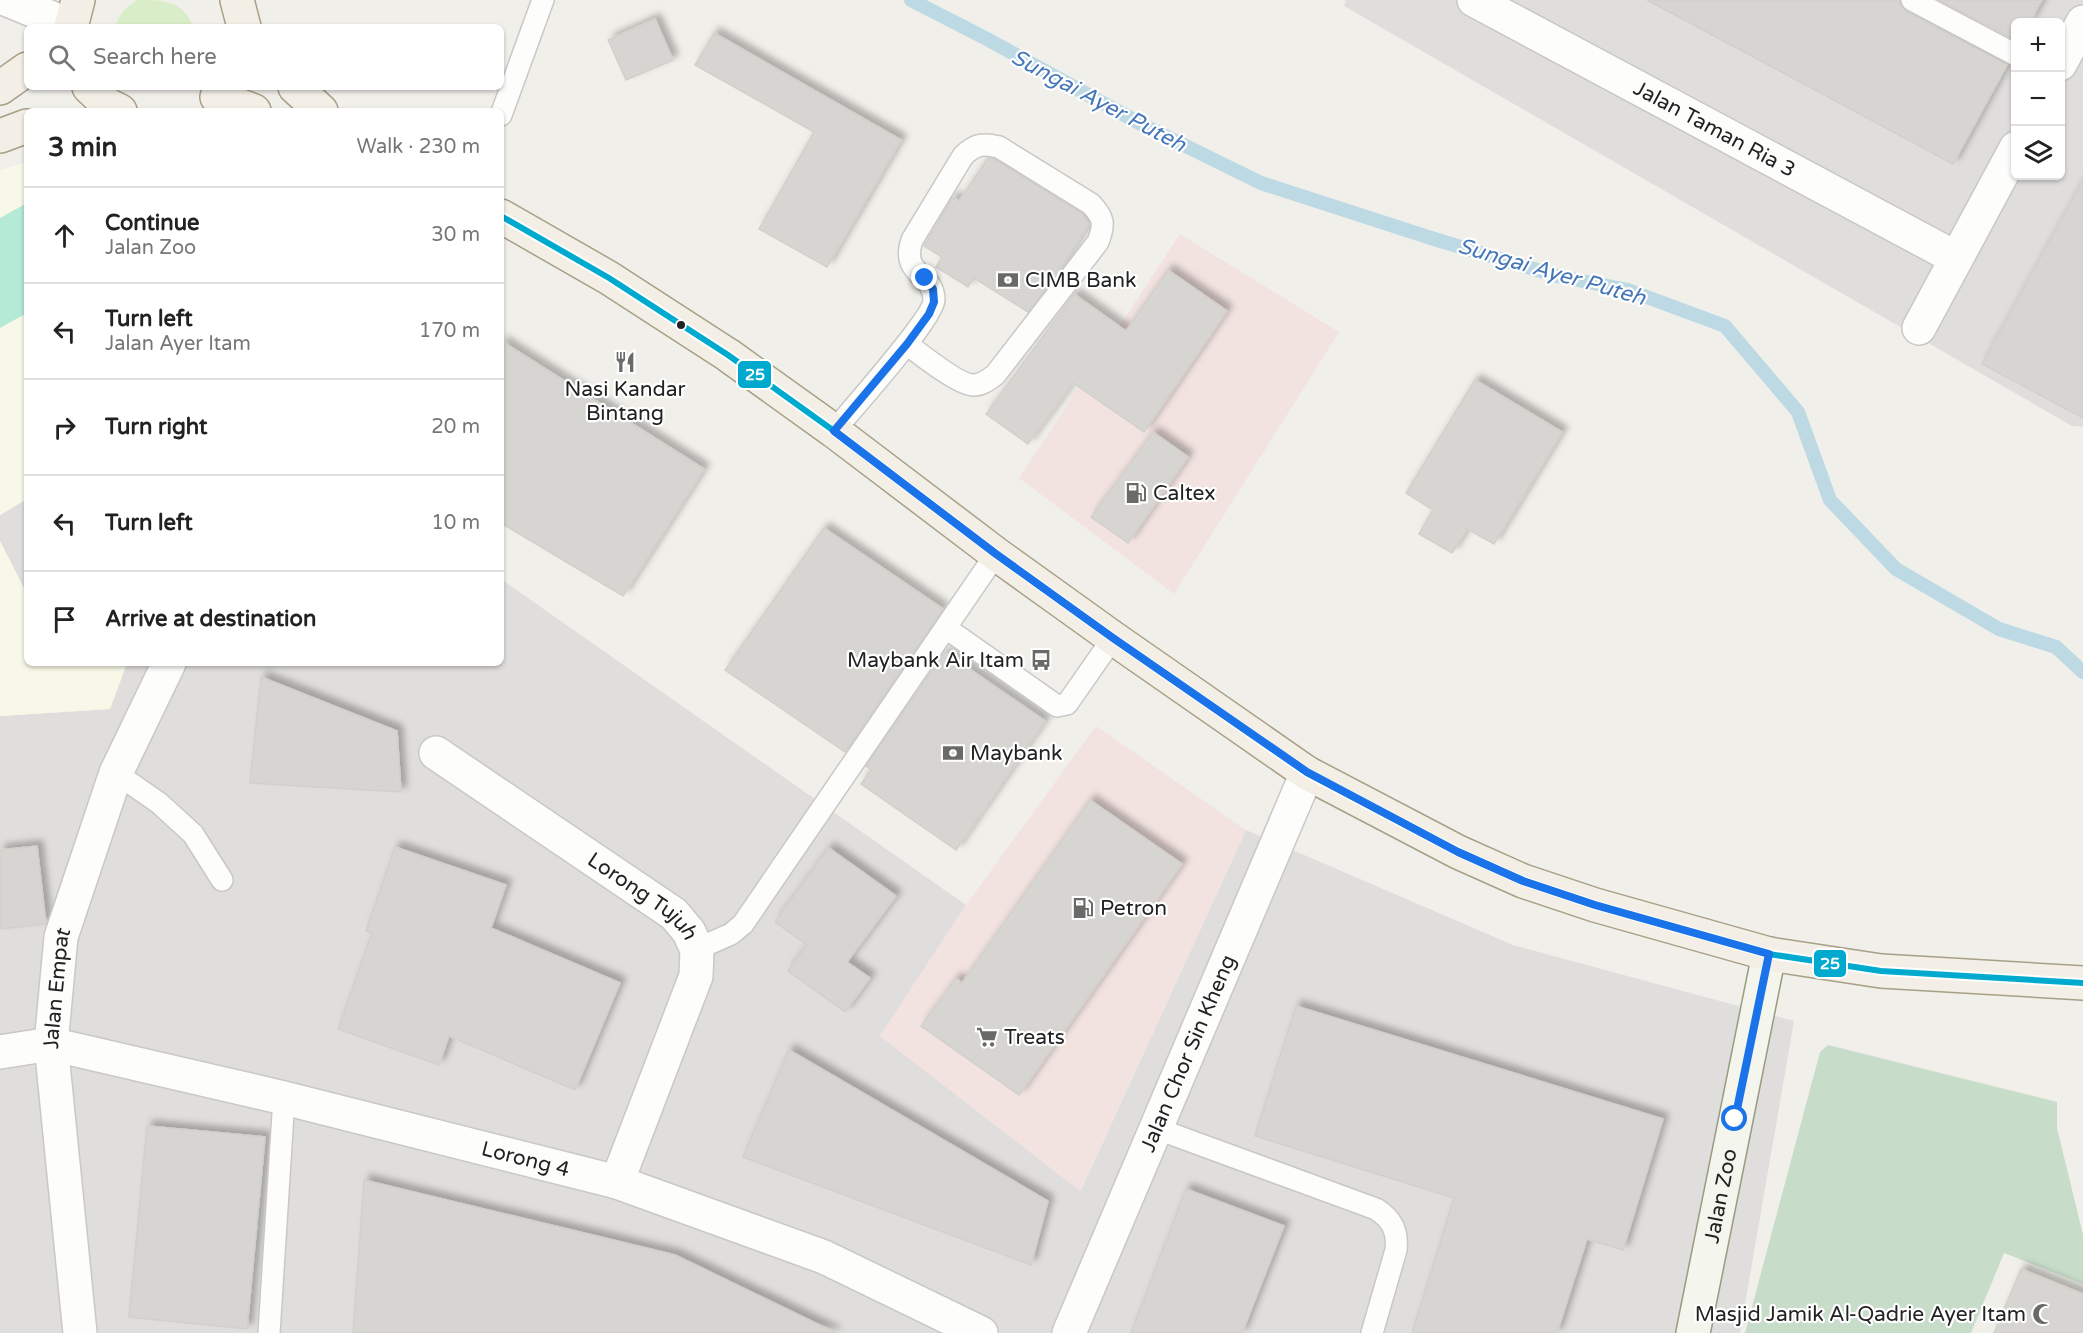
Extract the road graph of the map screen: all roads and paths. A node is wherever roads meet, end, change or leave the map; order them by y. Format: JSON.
{"nodes":[{"id":1,"x":8,"y":0,"type":"edge"},
{"id":2,"x":78,"y":0,"type":"edge"},
{"id":3,"x":543,"y":0,"type":"edge"},
{"id":4,"x":1474,"y":0,"type":"edge"},
{"id":5,"x":1912,"y":0,"type":"edge"},
{"id":6,"x":2083,"y":22,"type":"edge"},
{"id":7,"x":64,"y":24,"type":"edge"},
{"id":8,"x":72,"y":24,"type":"edge"},
{"id":9,"x":2011,"y":53,"type":"edge"},
{"id":10,"x":2065,"y":56,"type":"edge"},
{"id":11,"x":24,"y":71,"type":"edge"},
{"id":12,"x":0,"y":88,"type":"edge"},
{"id":13,"x":298,"y":90,"type":"edge"},
{"id":14,"x":213,"y":98,"type":"edge"},
{"id":15,"x":245,"y":108,"type":"edge"},
{"id":16,"x":318,"y":108,"type":"edge"},
{"id":17,"x":504,"y":108,"type":"edge"},
{"id":18,"x":24,"y":127,"type":"edge"},
{"id":19,"x":0,"y":136,"type":"edge"},
{"id":20,"x":2011,"y":157,"type":"edge"},
{"id":21,"x":504,"y":218,"type":"edge"},
{"id":22,"x":1956,"y":258,"type":"junction"},
{"id":23,"x":1919,"y":328,"type":"dead end"},
{"id":24,"x":907,"y":344,"type":"junction"},
{"id":25,"x":834,"y":431,"type":"junction"},
{"id":26,"x":996,"y":554,"type":"junction"},
{"id":27,"x":946,"y":628,"type":"junction"},
{"id":28,"x":1113,"y":638,"type":"junction"},
{"id":29,"x":168,"y":666,"type":"edge"},
{"id":30,"x":436,"y":753,"type":"dead end"},
{"id":31,"x":116,"y":772,"type":"junction"},
{"id":32,"x":1307,"y":772,"type":"junction"},
{"id":33,"x":222,"y":880,"type":"dead end"},
{"id":34,"x":697,"y":949,"type":"junction"},
{"id":35,"x":1769,"y":954,"type":"junction"},
{"id":36,"x":2079,"y":983,"type":"edge"},
{"id":37,"x":51,"y":1044,"type":"junction"},
{"id":38,"x":0,"y":1052,"type":"edge"},
{"id":39,"x":284,"y":1098,"type":"junction"},
{"id":40,"x":1155,"y":1128,"type":"junction"},
{"id":41,"x":617,"y":1182,"type":"junction"},
{"id":42,"x":80,"y":1333,"type":"edge"},
{"id":43,"x":269,"y":1333,"type":"edge"},
{"id":44,"x":981,"y":1333,"type":"edge"},
{"id":45,"x":1069,"y":1333,"type":"edge"},
{"id":46,"x":1372,"y":1333,"type":"edge"},
{"id":47,"x":1693,"y":1333,"type":"edge"}],
"edges":[{"from":1,"to":7,"type":"street"},
{"from":2,"to":8,"type":"main road"},
{"from":3,"to":17,"type":"lane"},
{"from":4,"to":22,"type":"street","name":"Jalan Taman Ria 3"},
{"from":5,"to":9,"type":"lane"},
{"from":6,"to":10,"type":"street"},
{"from":11,"to":12,"type":"main road"},
{"from":13,"to":16,"type":"main road"},
{"from":14,"to":15,"type":"main road"},
{"from":18,"to":19,"type":"main road"},
{"from":20,"to":22,"type":"street"},
{"from":21,"to":25,"type":"main road"},
{"from":22,"to":23,"type":"street"},
{"from":24,"to":24,"type":"lane"},
{"from":24,"to":25,"type":"lane"},
{"from":25,"to":26,"type":"main road"},
{"from":26,"to":27,"type":"lane"},
{"from":26,"to":28,"type":"main road"},
{"from":27,"to":28,"type":"lane"},
{"from":27,"to":34,"type":"lane"},
{"from":28,"to":32,"type":"main road"},
{"from":29,"to":31,"type":"street","name":"Jalan Empat"},
{"from":30,"to":34,"type":"street","name":"Lorong Tujuh"},
{"from":31,"to":33,"type":"lane"},
{"from":31,"to":37,"type":"street","name":"Jalan Empat"},
{"from":32,"to":35,"type":"main road"},
{"from":32,"to":40,"type":"street","name":"Jalan Chor Sin Kheng"},
{"from":34,"to":41,"type":"street","name":"Lorong Tujuh"},
{"from":35,"to":36,"type":"main road"},
{"from":35,"to":47,"type":"main road","name":"Jalan Zoo"},
{"from":37,"to":38,"type":"street"},
{"from":37,"to":39,"type":"street","name":"Lorong 4"},
{"from":37,"to":42,"type":"street","name":"Jalan Empat"},
{"from":39,"to":41,"type":"street","name":"Lorong 4"},
{"from":39,"to":43,"type":"lane"},
{"from":40,"to":45,"type":"street","name":"Jalan Chor Sin Kheng"},
{"from":40,"to":46,"type":"lane"},
{"from":41,"to":44,"type":"street","name":"Lorong 4"}]}
